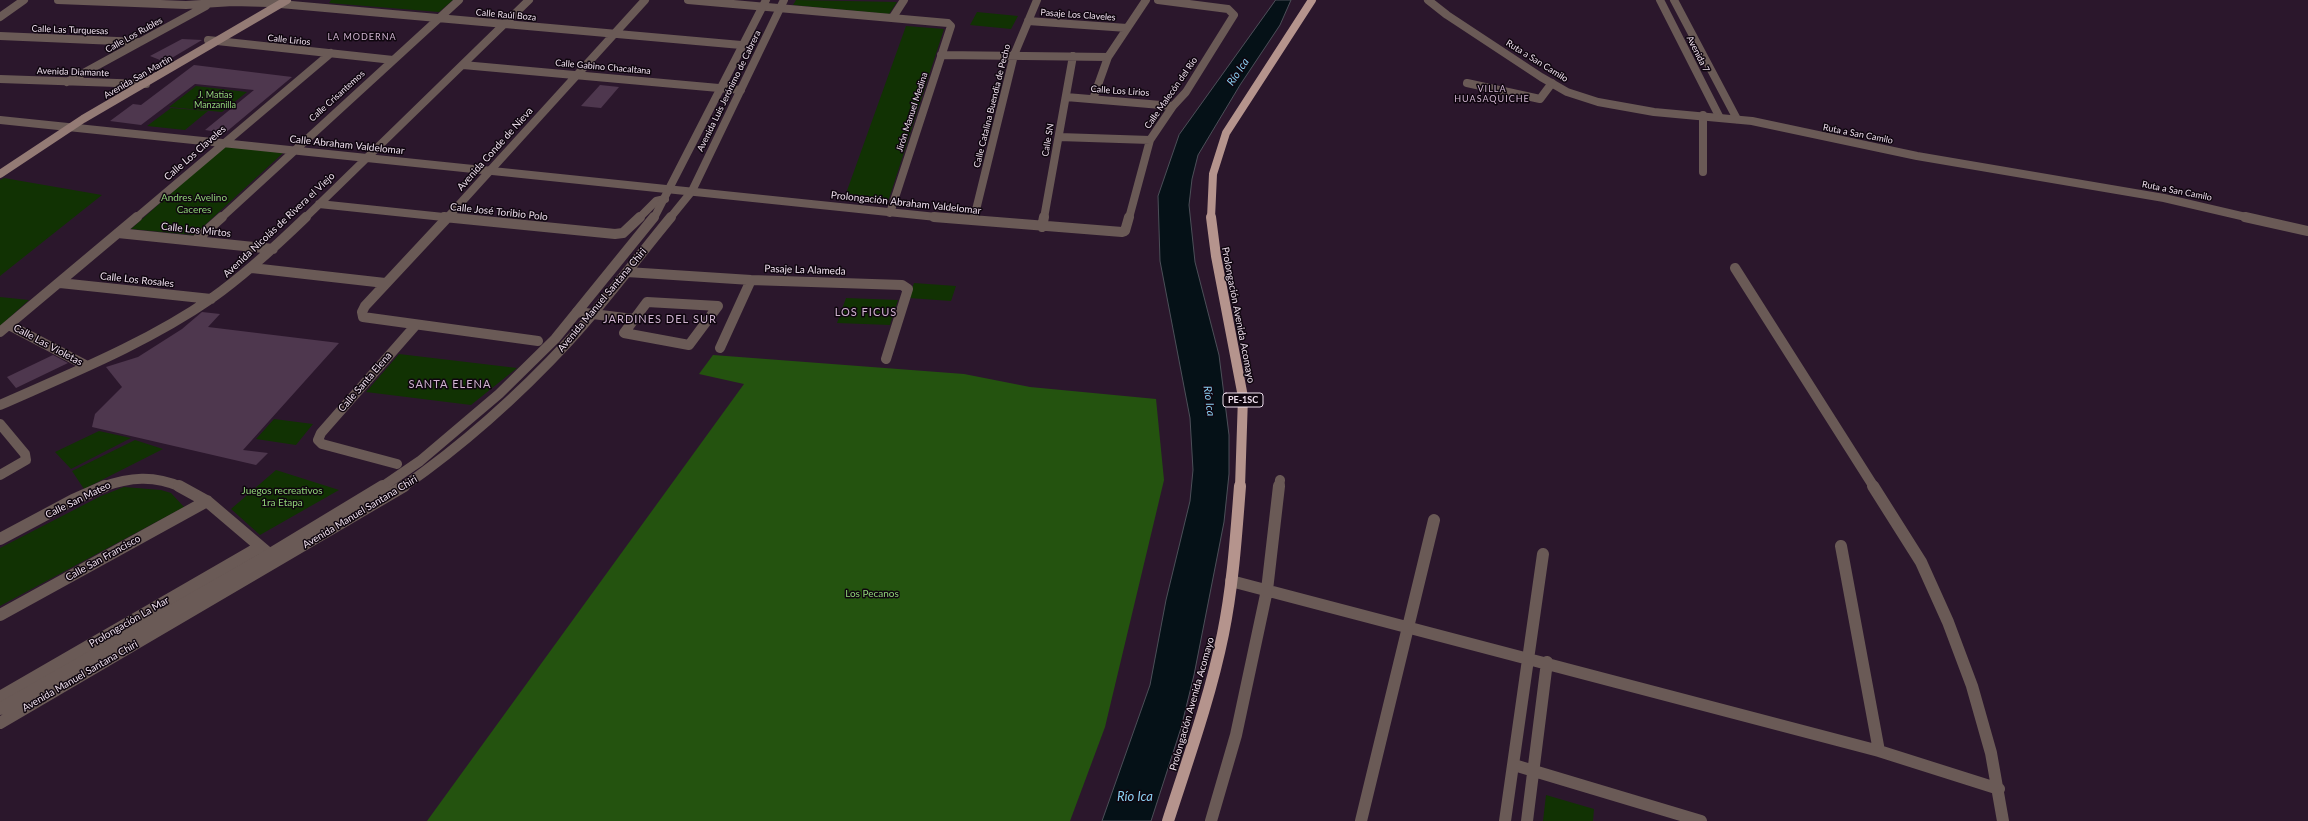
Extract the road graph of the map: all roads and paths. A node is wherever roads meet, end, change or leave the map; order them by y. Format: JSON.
{"nodes":[{"id":1,"x":24,"y":0,"type":"edge"},
{"id":2,"x":58,"y":0,"type":"edge"},
{"id":3,"x":459,"y":0,"type":"edge"},
{"id":4,"x":529,"y":0,"type":"edge"},
{"id":5,"x":645,"y":0,"type":"edge"},
{"id":6,"x":688,"y":0,"type":"edge"},
{"id":7,"x":784,"y":0,"type":"edge"},
{"id":8,"x":904,"y":0,"type":"edge"},
{"id":9,"x":1037,"y":0,"type":"edge"},
{"id":10,"x":1146,"y":0,"type":"edge"},
{"id":11,"x":1158,"y":0,"type":"edge"},
{"id":12,"x":1312,"y":0,"type":"edge"},
{"id":13,"x":1428,"y":0,"type":"edge"},
{"id":14,"x":1660,"y":0,"type":"edge"},
{"id":15,"x":1674,"y":0,"type":"edge"},
{"id":16,"x":96,"y":1,"type":"edge"},
{"id":17,"x":278,"y":2,"type":"edge"},
{"id":18,"x":765,"y":3,"type":"edge"},
{"id":19,"x":210,"y":4,"type":"junction"},
{"id":20,"x":780,"y":8,"type":"junction"},
{"id":21,"x":0,"y":17,"type":"edge"},
{"id":22,"x":893,"y":17,"type":"junction"},
{"id":23,"x":440,"y":18,"type":"junction"},
{"id":24,"x":1028,"y":20,"type":"junction"},
{"id":25,"x":503,"y":24,"type":"junction"},
{"id":26,"x":1126,"y":28,"type":"junction"},
{"id":27,"x":614,"y":34,"type":"junction"},
{"id":28,"x":0,"y":36,"type":"edge"},
{"id":29,"x":208,"y":40,"type":"junction"},
{"id":30,"x":219,"y":41,"type":"junction"},
{"id":31,"x":140,"y":42,"type":"junction"},
{"id":32,"x":741,"y":45,"type":"junction"},
{"id":33,"x":331,"y":53,"type":"junction"},
{"id":34,"x":941,"y":54,"type":"junction"},
{"id":35,"x":1014,"y":56,"type":"junction"},
{"id":36,"x":1073,"y":56,"type":"junction"},
{"id":37,"x":1108,"y":57,"type":"junction"},
{"id":38,"x":392,"y":60,"type":"junction"},
{"id":39,"x":463,"y":65,"type":"junction"},
{"id":40,"x":576,"y":75,"type":"junction"},
{"id":41,"x":0,"y":79,"type":"edge"},
{"id":42,"x":66,"y":82,"type":"junction"},
{"id":43,"x":1467,"y":83,"type":"dead end"},
{"id":44,"x":1552,"y":83,"type":"junction"},
{"id":45,"x":134,"y":84,"type":"junction"},
{"id":46,"x":146,"y":84,"type":"junction"},
{"id":47,"x":720,"y":88,"type":"junction"},
{"id":48,"x":741,"y":90,"type":"junction"},
{"id":49,"x":1066,"y":97,"type":"junction"},
{"id":50,"x":1092,"y":99,"type":"junction"},
{"id":51,"x":1173,"y":106,"type":"junction"},
{"id":52,"x":1703,"y":115,"type":"junction"},
{"id":53,"x":1719,"y":116,"type":"junction"},
{"id":54,"x":1737,"y":119,"type":"junction"},
{"id":55,"x":0,"y":120,"type":"edge"},
{"id":56,"x":62,"y":125,"type":"junction"},
{"id":57,"x":72,"y":126,"type":"junction"},
{"id":58,"x":1059,"y":137,"type":"junction"},
{"id":59,"x":1150,"y":140,"type":"junction"},
{"id":60,"x":225,"y":142,"type":"junction"},
{"id":61,"x":293,"y":150,"type":"junction"},
{"id":62,"x":365,"y":158,"type":"junction"},
{"id":63,"x":0,"y":166,"type":"edge"},
{"id":64,"x":491,"y":171,"type":"junction"},
{"id":65,"x":1703,"y":172,"type":"dead end"},
{"id":66,"x":0,"y":174,"type":"edge"},
{"id":67,"x":670,"y":189,"type":"junction"},
{"id":68,"x":692,"y":191,"type":"junction"},
{"id":69,"x":665,"y":199,"type":"junction"},
{"id":70,"x":319,"y":204,"type":"junction"},
{"id":71,"x":890,"y":213,"type":"junction"},
{"id":72,"x":447,"y":218,"type":"junction"},
{"id":73,"x":973,"y":220,"type":"junction"},
{"id":74,"x":1042,"y":227,"type":"junction"},
{"id":75,"x":2308,"y":231,"type":"edge"},
{"id":76,"x":1118,"y":232,"type":"joint"},
{"id":77,"x":118,"y":234,"type":"junction"},
{"id":78,"x":195,"y":241,"type":"junction"},
{"id":79,"x":273,"y":249,"type":"junction"},
{"id":80,"x":252,"y":268,"type":"junction"},
{"id":81,"x":1735,"y":268,"type":"dead end"},
{"id":82,"x":627,"y":272,"type":"junction"},
{"id":83,"x":751,"y":280,"type":"junction"},
{"id":84,"x":60,"y":283,"type":"junction"},
{"id":85,"x":385,"y":284,"type":"junction"},
{"id":86,"x":211,"y":299,"type":"junction"},
{"id":87,"x":578,"y":312,"type":"junction"},
{"id":88,"x":594,"y":313,"type":"junction"},
{"id":89,"x":633,"y":319,"type":"junction"},
{"id":90,"x":9,"y":324,"type":"junction"},
{"id":91,"x":414,"y":326,"type":"junction"},
{"id":92,"x":0,"y":332,"type":"edge"},
{"id":93,"x":538,"y":341,"type":"dead end"},
{"id":94,"x":720,"y":348,"type":"dead end"},
{"id":95,"x":886,"y":359,"type":"dead end"},
{"id":96,"x":87,"y":366,"type":"junction"},
{"id":97,"x":0,"y":404,"type":"edge"},
{"id":98,"x":0,"y":424,"type":"edge"},
{"id":99,"x":398,"y":464,"type":"dead end"},
{"id":100,"x":0,"y":474,"type":"edge"},
{"id":101,"x":1280,"y":480,"type":"dead end"},
{"id":102,"x":206,"y":501,"type":"junction"},
{"id":103,"x":1434,"y":520,"type":"dead end"},
{"id":104,"x":0,"y":539,"type":"edge"},
{"id":105,"x":1841,"y":546,"type":"dead end"},
{"id":106,"x":258,"y":548,"type":"junction"},
{"id":107,"x":1543,"y":554,"type":"dead end"},
{"id":108,"x":274,"y":558,"type":"junction"},
{"id":109,"x":1231,"y":581,"type":"junction"},
{"id":110,"x":1267,"y":590,"type":"junction"},
{"id":111,"x":0,"y":614,"type":"edge"},
{"id":112,"x":1409,"y":626,"type":"junction"},
{"id":113,"x":1530,"y":658,"type":"junction"},
{"id":114,"x":1547,"y":662,"type":"junction"},
{"id":115,"x":0,"y":697,"type":"edge"},
{"id":116,"x":0,"y":709,"type":"edge"},
{"id":117,"x":0,"y":723,"type":"edge"},
{"id":118,"x":1879,"y":751,"type":"junction"},
{"id":119,"x":1514,"y":765,"type":"junction"},
{"id":120,"x":1534,"y":771,"type":"junction"},
{"id":121,"x":1999,"y":789,"type":"junction"},
{"id":122,"x":1168,"y":821,"type":"edge"},
{"id":123,"x":1211,"y":821,"type":"edge"},
{"id":124,"x":1361,"y":821,"type":"edge"},
{"id":125,"x":1505,"y":821,"type":"edge"},
{"id":126,"x":1527,"y":821,"type":"edge"},
{"id":127,"x":1701,"y":821,"type":"edge"},
{"id":128,"x":2003,"y":821,"type":"edge"}],
"edges":[{"from":1,"to":21,"type":"street"},
{"from":2,"to":16,"type":"street","name":"Calle Raúl Boza"},
{"from":3,"to":23,"type":"street","name":"Calle Crisantemos"},
{"from":4,"to":25,"type":"street","name":"Avenida Nicolás de Rivera el Viejo"},
{"from":5,"to":27,"type":"street","name":"Avenida Conde de Nieva"},
{"from":6,"to":18,"type":"street"},
{"from":7,"to":20,"type":"street","name":"Avenida Luis Jerónimo de Cabrera"},
{"from":8,"to":22,"type":"street"},
{"from":9,"to":24,"type":"street","name":"Calle Catalina Buendia de Pecho"},
{"from":10,"to":26,"type":"street"},
{"from":11,"to":51,"type":"street","name":"Calle Malecón del Río"},
{"from":12,"to":109,"type":"main road","name":"Prolongación Avenida Acomayo","number":"PE-1SC"},
{"from":13,"to":44,"type":"street","name":"Ruta a San Camilo"},
{"from":14,"to":53,"type":"street","name":"Avenida 7"},
{"from":15,"to":54,"type":"street"},
{"from":16,"to":19,"type":"street","name":"Calle Raúl Boza"},
{"from":17,"to":19,"type":"street","name":"Calle Raúl Boza"},
{"from":17,"to":23,"type":"street","name":"Calle Raúl Boza"},
{"from":17,"to":29,"type":"main road","name":"Avenida San Martín"},
{"from":17,"to":30,"type":"main road","name":"Avenida San Martín"},
{"from":18,"to":20,"type":"street"},
{"from":18,"to":32,"type":"street","name":"Avenida Luis Jerónimo de Cabrera"},
{"from":19,"to":31,"type":"street","name":"Calle Los Rubles"},
{"from":20,"to":22,"type":"street"},
{"from":20,"to":48,"type":"street","name":"Avenida Luis Jerónimo de Cabrera"},
{"from":22,"to":34,"type":"street","name":"Jirón Manuel Medina"},
{"from":23,"to":25,"type":"street","name":"Calle Raúl Boza"},
{"from":23,"to":38,"type":"street","name":"Calle Crisantemos"},
{"from":24,"to":26,"type":"street","name":"Pasaje Los Claveles"},
{"from":24,"to":35,"type":"street","name":"Calle Catalina Buendia de Pecho"},
{"from":25,"to":27,"type":"street","name":"Calle Raúl Boza"},
{"from":25,"to":39,"type":"street","name":"Avenida Nicolás de Rivera el Viejo"},
{"from":26,"to":37,"type":"street"},
{"from":27,"to":32,"type":"street","name":"Calle Raúl Boza"},
{"from":27,"to":40,"type":"street","name":"Avenida Conde de Nieva"},
{"from":28,"to":31,"type":"street","name":"Calle Las Turquesas"},
{"from":29,"to":30,"type":"street","name":"Calle Lirios"},
{"from":29,"to":45,"type":"main road","name":"Avenida San Martín"},
{"from":30,"to":33,"type":"street","name":"Calle Lirios"},
{"from":30,"to":46,"type":"main road","name":"Avenida San Martín"},
{"from":31,"to":42,"type":"street","name":"Calle Los Rubles"},
{"from":32,"to":47,"type":"street","name":"Avenida Luis Jerónimo de Cabrera"},
{"from":33,"to":38,"type":"street","name":"Calle Lirios"},
{"from":33,"to":60,"type":"street","name":"Calle Los Claveles"},
{"from":34,"to":35,"type":"street"},
{"from":34,"to":71,"type":"street","name":"Jirón Manuel Medina"},
{"from":35,"to":36,"type":"street"},
{"from":35,"to":73,"type":"street","name":"Calle Catalina Buendia de Pecho"},
{"from":36,"to":37,"type":"street"},
{"from":36,"to":49,"type":"street","name":"Calle SN"},
{"from":37,"to":50,"type":"street"},
{"from":38,"to":61,"type":"street","name":"Calle Crisantemos"},
{"from":39,"to":40,"type":"street","name":"Calle Gabino Chacaltana"},
{"from":39,"to":62,"type":"street","name":"Avenida Nicolás de Rivera el Viejo"},
{"from":40,"to":47,"type":"street","name":"Calle Gabino Chacaltana"},
{"from":40,"to":64,"type":"street","name":"Avenida Conde de Nieva"},
{"from":41,"to":42,"type":"street","name":"Avenida Diamante"},
{"from":42,"to":45,"type":"street","name":"Avenida Diamante"},
{"from":43,"to":44,"type":"street"},
{"from":44,"to":52,"type":"street","name":"Ruta a San Camilo"},
{"from":45,"to":46,"type":"street","name":"Avenida Diamante"},
{"from":45,"to":56,"type":"main road","name":"Avenida San Martín"},
{"from":46,"to":57,"type":"main road","name":"Avenida San Martín"},
{"from":47,"to":48,"type":"street","name":"Calle Gabino Chacaltana"},
{"from":47,"to":67,"type":"street","name":"Avenida Luis Jerónimo de Cabrera"},
{"from":48,"to":68,"type":"street","name":"Avenida Luis Jerónimo de Cabrera"},
{"from":49,"to":50,"type":"street","name":"Calle Los Lirios"},
{"from":49,"to":58,"type":"street","name":"Calle SN"},
{"from":50,"to":51,"type":"street","name":"Calle Los Lirios"},
{"from":51,"to":59,"type":"street","name":"Calle Malecón del Río"},
{"from":52,"to":53,"type":"street","name":"Ruta a San Camilo"},
{"from":52,"to":65,"type":"street"},
{"from":53,"to":54,"type":"street","name":"Ruta a San Camilo"},
{"from":54,"to":75,"type":"street","name":"Ruta a San Camilo"},
{"from":55,"to":56,"type":"street","name":"Calle Abraham Valdelomar"},
{"from":56,"to":57,"type":"street","name":"Calle Abraham Valdelomar"},
{"from":56,"to":63,"type":"main road","name":"Avenida San Martín"},
{"from":57,"to":60,"type":"street","name":"Calle Abraham Valdelomar"},
{"from":57,"to":66,"type":"main road","name":"Avenida San Martín"},
{"from":58,"to":59,"type":"street"},
{"from":58,"to":74,"type":"street","name":"Calle SN"},
{"from":59,"to":76,"type":"street","name":"Calle Malecón del Río"},
{"from":60,"to":61,"type":"street","name":"Calle Abraham Valdelomar"},
{"from":60,"to":77,"type":"street","name":"Calle Los Claveles"},
{"from":61,"to":62,"type":"street","name":"Calle Abraham Valdelomar"},
{"from":61,"to":78,"type":"street","name":"Calle Crisantemos"},
{"from":62,"to":64,"type":"street","name":"Calle Abraham Valdelomar"},
{"from":62,"to":70,"type":"street","name":"Avenida Nicolás de Rivera el Viejo"},
{"from":64,"to":67,"type":"street","name":"Calle Abraham Valdelomar"},
{"from":64,"to":72,"type":"street","name":"Avenida Conde de Nieva"},
{"from":67,"to":68,"type":"street","name":"Calle Abraham Valdelomar"},
{"from":67,"to":69,"type":"street","name":"Avenida Manuel Santana Chiri"},
{"from":68,"to":71,"type":"street","name":"Prolongación Abraham Valdelomar"},
{"from":68,"to":82,"type":"street","name":"Avenida Manuel Santana Chiri"},
{"from":69,"to":72,"type":"street","name":"Calle José Toribio Polo"},
{"from":69,"to":87,"type":"street","name":"Avenida Manuel Santana Chiri"},
{"from":70,"to":72,"type":"street","name":"Calle José Toribio Polo"},
{"from":70,"to":79,"type":"street","name":"Avenida Nicolás de Rivera el Viejo"},
{"from":71,"to":73,"type":"street","name":"Prolongación Abraham Valdelomar"},
{"from":72,"to":85,"type":"street","name":"Avenida Conde de Nieva"},
{"from":73,"to":74,"type":"street","name":"Prolongación Abraham Valdelomar"},
{"from":74,"to":76,"type":"street","name":"Prolongación Abraham Valdelomar"},
{"from":77,"to":78,"type":"street","name":"Calle Los Mirtos"},
{"from":77,"to":84,"type":"street","name":"Calle Los Claveles"},
{"from":78,"to":79,"type":"street","name":"Calle Los Mirtos"},
{"from":79,"to":80,"type":"street","name":"Avenida Nicolás de Rivera el Viejo"},
{"from":80,"to":85,"type":"street"},
{"from":80,"to":86,"type":"street","name":"Avenida Nicolás de Rivera el Viejo"},
{"from":81,"to":121,"type":"street"},
{"from":82,"to":83,"type":"street","name":"Pasaje La Alameda"},
{"from":82,"to":88,"type":"street","name":"Avenida Manuel Santana Chiri"},
{"from":83,"to":94,"type":"street"},
{"from":83,"to":95,"type":"street","name":"Pasaje La Alameda"},
{"from":84,"to":86,"type":"street","name":"Calle Los Rosales"},
{"from":84,"to":90,"type":"street","name":"Calle Los Claveles"},
{"from":85,"to":91,"type":"street","name":"Avenida Conde de Nieva"},
{"from":86,"to":96,"type":"street","name":"Avenida Nicolás de Rivera el Viejo"},
{"from":87,"to":88,"type":"street"},
{"from":87,"to":108,"type":"street","name":"Avenida Manuel Santana Chiri"},
{"from":88,"to":89,"type":"street"},
{"from":88,"to":108,"type":"street","name":"Avenida Manuel Santana Chiri"},
{"from":89,"to":89,"type":"street"},
{"from":90,"to":92,"type":"street","name":"Calle Los Claveles"},
{"from":90,"to":96,"type":"street","name":"Calle Las Violetas"},
{"from":91,"to":93,"type":"street"},
{"from":91,"to":99,"type":"street","name":"Calle Santa Elena"},
{"from":96,"to":97,"type":"street","name":"Avenida Nicolás de Rivera el Viejo"},
{"from":98,"to":100,"type":"street"},
{"from":101,"to":110,"type":"street"},
{"from":102,"to":104,"type":"street","name":"Calle San Mateo"},
{"from":102,"to":106,"type":"street","name":"Calle San Mateo"},
{"from":102,"to":111,"type":"street","name":"Calle San Francisco"},
{"from":103,"to":112,"type":"street"},
{"from":105,"to":118,"type":"street"},
{"from":106,"to":108,"type":"street","name":"Calle San Mateo"},
{"from":106,"to":115,"type":"street","name":"Prolongación La Mar"},
{"from":107,"to":113,"type":"street"},
{"from":108,"to":116,"type":"street","name":"Avenida Manuel Santana Chiri"},
{"from":108,"to":117,"type":"street","name":"Avenida Manuel Santana Chiri"},
{"from":109,"to":110,"type":"street"},
{"from":109,"to":122,"type":"main road","name":"Prolongación Avenida Acomayo","number":"PE-1SC"},
{"from":110,"to":112,"type":"street"},
{"from":110,"to":123,"type":"street"},
{"from":112,"to":113,"type":"street"},
{"from":112,"to":124,"type":"street"},
{"from":113,"to":114,"type":"street"},
{"from":113,"to":119,"type":"street"},
{"from":114,"to":118,"type":"street"},
{"from":114,"to":120,"type":"street"},
{"from":118,"to":121,"type":"street"},
{"from":119,"to":120,"type":"street"},
{"from":119,"to":125,"type":"street"},
{"from":120,"to":126,"type":"street"},
{"from":120,"to":127,"type":"street"},
{"from":121,"to":128,"type":"street"}]}
